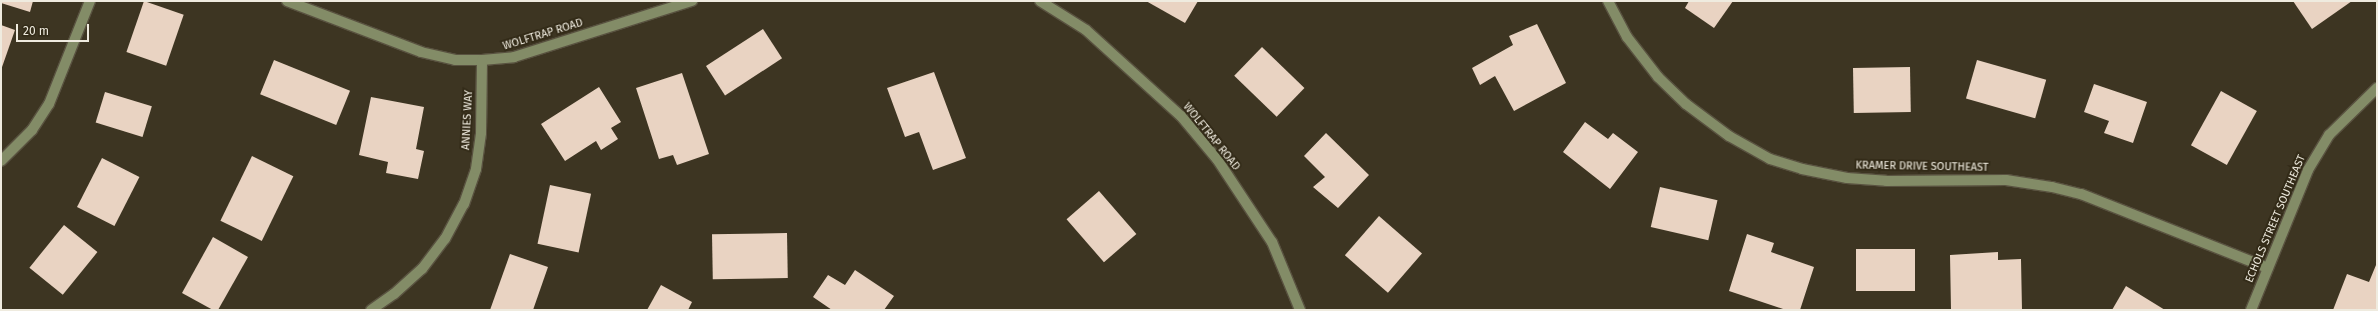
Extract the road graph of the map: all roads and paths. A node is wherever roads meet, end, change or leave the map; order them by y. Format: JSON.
{"nodes":[{"id":1,"x":90,"y":1,"type":"edge"},
{"id":2,"x":287,"y":1,"type":"edge"},
{"id":3,"x":692,"y":1,"type":"edge"},
{"id":4,"x":1040,"y":1,"type":"edge"},
{"id":5,"x":1608,"y":1,"type":"edge"},
{"id":6,"x":1052,"y":4,"type":"edge"},
{"id":7,"x":482,"y":60,"type":"junction"},
{"id":8,"x":2377,"y":88,"type":"edge"},
{"id":9,"x":1,"y":161,"type":"edge"},
{"id":10,"x":2268,"y":268,"type":"junction"},
{"id":11,"x":371,"y":310,"type":"edge"},
{"id":12,"x":1300,"y":310,"type":"edge"},
{"id":13,"x":2251,"y":310,"type":"edge"}],
"edges":[{"from":1,"to":9,"type":"street"},
{"from":2,"to":7,"type":"street","name":"WOLFTRAP ROAD"},
{"from":3,"to":7,"type":"street","name":"WOLFTRAP ROAD"},
{"from":4,"to":6,"type":"street","name":"WOLFTRAP ROAD"},
{"from":5,"to":10,"type":"street","name":"KRAMER DRIVE SOUTHEAST"},
{"from":6,"to":12,"type":"street","name":"WOLFTRAP ROAD"},
{"from":7,"to":11,"type":"street","name":"ANNIES WAY"},
{"from":8,"to":10,"type":"street","name":"ECHOLS STREET SOUTHEAST"},
{"from":10,"to":13,"type":"street","name":"ECHOLS STREET SOUTHEAST"}]}
